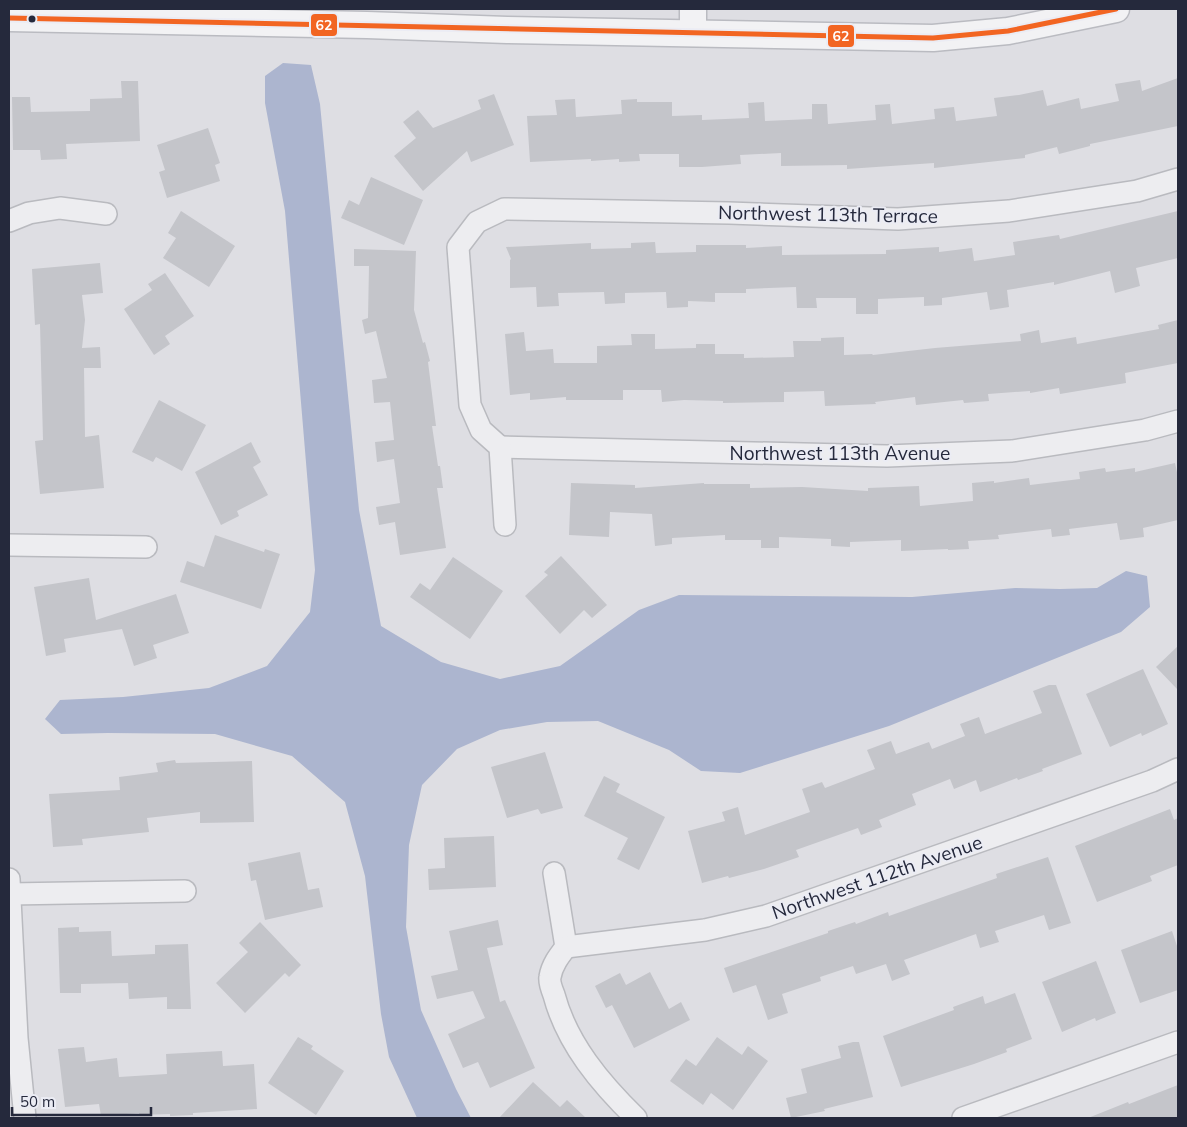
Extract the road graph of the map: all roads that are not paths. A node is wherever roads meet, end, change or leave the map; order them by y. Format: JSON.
{"nodes":[{"id":1,"x":1116,"y":9,"type":"edge"},
{"id":2,"x":366,"y":17,"type":"edge"},
{"id":3,"x":9,"y":18,"type":"edge"},
{"id":4,"x":693,"y":21,"type":"edge"},
{"id":5,"x":1178,"y":179,"type":"edge"},
{"id":6,"x":106,"y":214,"type":"dead end"},
{"id":7,"x":9,"y":221,"type":"edge"},
{"id":8,"x":1178,"y":421,"type":"edge"},
{"id":9,"x":500,"y":447,"type":"junction"},
{"id":10,"x":505,"y":525,"type":"dead end"},
{"id":11,"x":9,"y":545,"type":"edge"},
{"id":12,"x":146,"y":547,"type":"dead end"},
{"id":13,"x":1178,"y":769,"type":"edge"},
{"id":14,"x":554,"y":873,"type":"dead end"},
{"id":15,"x":9,"y":886,"type":"edge"},
{"id":16,"x":185,"y":891,"type":"dead end"},
{"id":17,"x":566,"y":947,"type":"junction"},
{"id":18,"x":1178,"y":1042,"type":"edge"},
{"id":19,"x":25,"y":1118,"type":"edge"},
{"id":20,"x":636,"y":1118,"type":"edge"},
{"id":21,"x":963,"y":1118,"type":"edge"}],
"edges":[{"from":1,"to":4,"type":"main road"},
{"from":2,"to":3,"type":"main road"},
{"from":2,"to":4,"type":"main road"},
{"from":5,"to":9,"type":"street","name":"Northwest 113th Terrace"},
{"from":6,"to":7,"type":"street"},
{"from":8,"to":9,"type":"street","name":"Northwest 113th Avenue"},
{"from":9,"to":10,"type":"street"},
{"from":11,"to":12,"type":"street"},
{"from":13,"to":17,"type":"street","name":"Northwest 112th Avenue"},
{"from":14,"to":17,"type":"street"},
{"from":15,"to":16,"type":"street"},
{"from":15,"to":19,"type":"street"},
{"from":17,"to":20,"type":"street"},
{"from":18,"to":21,"type":"street"}]}
